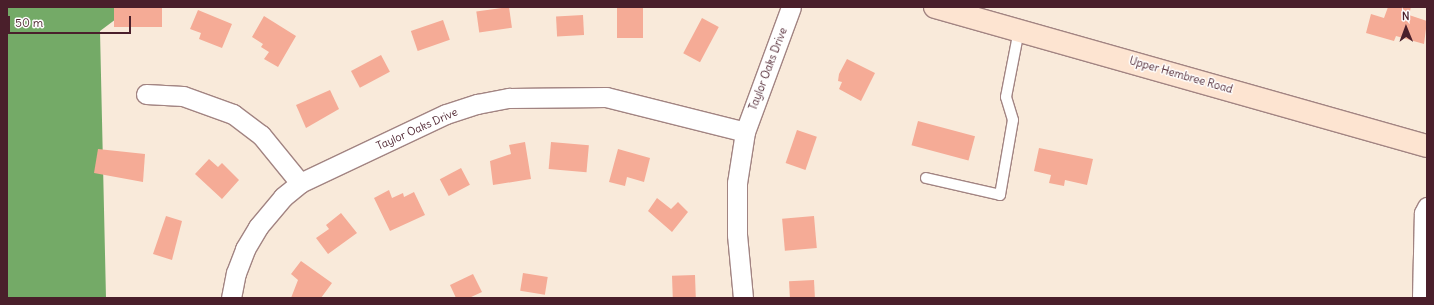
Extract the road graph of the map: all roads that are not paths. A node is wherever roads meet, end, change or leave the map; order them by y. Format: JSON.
{"nodes":[{"id":1,"x":791,"y":7,"type":"edge"},
{"id":2,"x":935,"y":7,"type":"edge"},
{"id":3,"x":1019,"y":30,"type":"junction"},
{"id":4,"x":146,"y":94,"type":"dead end"},
{"id":5,"x":746,"y":132,"type":"junction"},
{"id":6,"x":1427,"y":146,"type":"edge"},
{"id":7,"x":926,"y":178,"type":"dead end"},
{"id":8,"x":300,"y":183,"type":"junction"},
{"id":9,"x":1427,"y":206,"type":"edge"},
{"id":10,"x":232,"y":298,"type":"edge"},
{"id":11,"x":743,"y":298,"type":"edge"},
{"id":12,"x":1422,"y":298,"type":"edge"}],
"edges":[{"from":1,"to":5,"type":"street","name":"Taylor Oaks Drive"},
{"from":2,"to":3,"type":"street","name":"Upper Hembree Road"},
{"from":3,"to":6,"type":"street","name":"Upper Hembree Road"},
{"from":3,"to":7,"type":"lane"},
{"from":4,"to":8,"type":"street"},
{"from":5,"to":8,"type":"street","name":"Taylor Oaks Drive"},
{"from":5,"to":11,"type":"street","name":"Taylor Oaks Drive"},
{"from":8,"to":10,"type":"street","name":"Taylor Oaks Drive"},
{"from":9,"to":12,"type":"street"}]}
